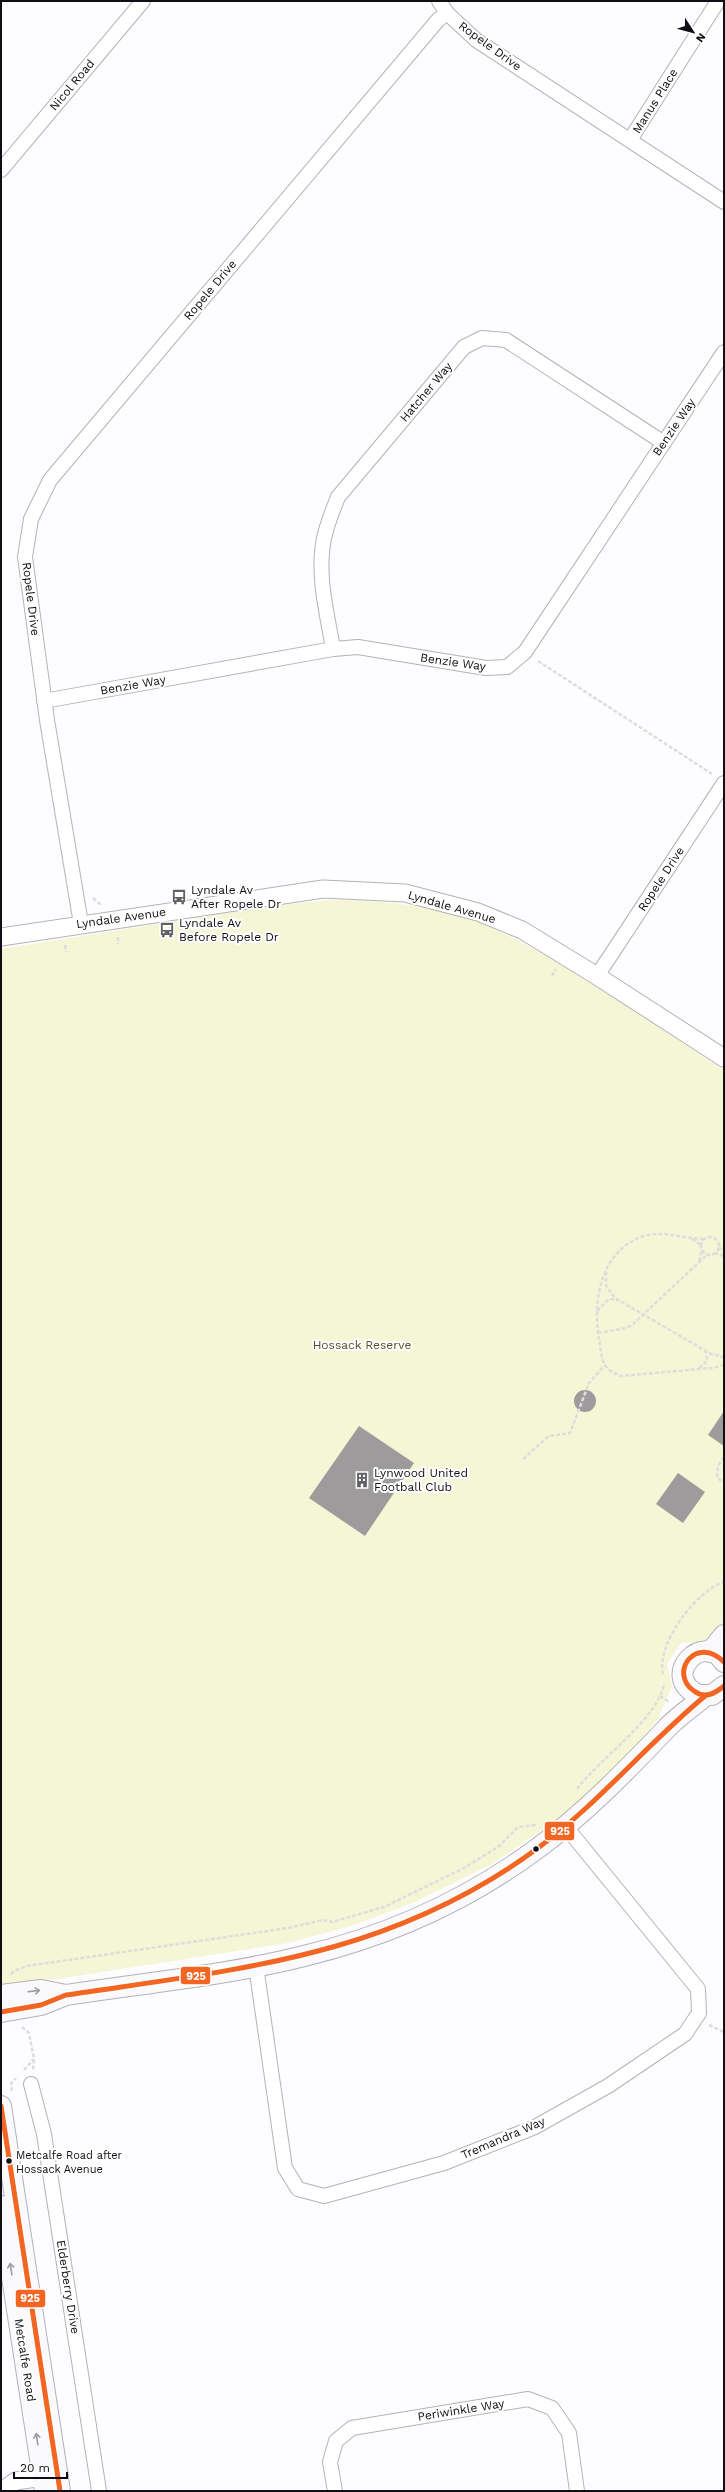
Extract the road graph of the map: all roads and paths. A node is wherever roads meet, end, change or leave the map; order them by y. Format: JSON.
{"nodes":[{"id":1,"x":143,"y":1,"type":"edge"},
{"id":2,"x":718,"y":1,"type":"edge"},
{"id":3,"x":443,"y":7,"type":"edge"},
{"id":4,"x":630,"y":140,"type":"junction"},
{"id":5,"x":1,"y":170,"type":"edge"},
{"id":6,"x":724,"y":202,"type":"edge"},
{"id":7,"x":724,"y":352,"type":"edge"},
{"id":8,"x":664,"y":442,"type":"junction"},
{"id":9,"x":333,"y":649,"type":"junction"},
{"id":10,"x":525,"y":652,"type":"junction"},
{"id":11,"x":44,"y":700,"type":"junction"},
{"id":12,"x":721,"y":780,"type":"edge"},
{"id":13,"x":81,"y":924,"type":"junction"},
{"id":14,"x":1,"y":937,"type":"edge"},
{"id":15,"x":564,"y":956,"type":"junction"},
{"id":16,"x":552,"y":976,"type":"dead end"},
{"id":17,"x":597,"y":976,"type":"junction"},
{"id":18,"x":724,"y":1058,"type":"edge"},
{"id":19,"x":692,"y":1239,"type":"junction"},
{"id":20,"x":704,"y":1239,"type":"junction"},
{"id":21,"x":701,"y":1245,"type":"junction"},
{"id":22,"x":718,"y":1246,"type":"junction"},
{"id":23,"x":702,"y":1249,"type":"junction"},
{"id":24,"x":714,"y":1253,"type":"junction"},
{"id":25,"x":724,"y":1253,"type":"edge"},
{"id":26,"x":708,"y":1254,"type":"junction"},
{"id":27,"x":724,"y":1256,"type":"edge"},
{"id":28,"x":699,"y":1262,"type":"junction"},
{"id":29,"x":606,"y":1269,"type":"junction"},
{"id":30,"x":620,"y":1300,"type":"junction"},
{"id":31,"x":597,"y":1311,"type":"junction"},
{"id":32,"x":644,"y":1315,"type":"junction"},
{"id":33,"x":598,"y":1333,"type":"junction"},
{"id":34,"x":706,"y":1351,"type":"junction"},
{"id":35,"x":724,"y":1357,"type":"edge"},
{"id":36,"x":605,"y":1365,"type":"junction"},
{"id":37,"x":724,"y":1365,"type":"edge"},
{"id":38,"x":696,"y":1369,"type":"junction"},
{"id":39,"x":724,"y":1457,"type":"edge"},
{"id":40,"x":523,"y":1459,"type":"dead end"},
{"id":41,"x":724,"y":1482,"type":"edge"},
{"id":42,"x":724,"y":1582,"type":"edge"},
{"id":43,"x":724,"y":1635,"type":"edge"},
{"id":44,"x":717,"y":1657,"type":"edge"},
{"id":45,"x":686,"y":1685,"type":"junction"},
{"id":46,"x":716,"y":1694,"type":"edge"},
{"id":47,"x":666,"y":1729,"type":"junction"},
{"id":48,"x":575,"y":1793,"type":"dead end"},
{"id":49,"x":539,"y":1825,"type":"dead end"},
{"id":50,"x":566,"y":1827,"type":"junction"},
{"id":51,"x":256,"y":1966,"type":"junction"},
{"id":52,"x":6,"y":2003,"type":"edge"},
{"id":53,"x":34,"y":2059,"type":"dead end"},
{"id":54,"x":31,"y":2084,"type":"dead end"},
{"id":55,"x":1,"y":2106,"type":"edge"},
{"id":56,"x":1,"y":2206,"type":"edge"},
{"id":57,"x":52,"y":2484,"type":"edge"},
{"id":58,"x":1,"y":2491,"type":"edge"},
{"id":59,"x":99,"y":2491,"type":"edge"},
{"id":60,"x":334,"y":2491,"type":"edge"},
{"id":61,"x":577,"y":2491,"type":"edge"}],
"edges":[{"from":1,"to":5,"type":"street","name":"Nicol Road"},
{"from":2,"to":4,"type":"street","name":"Manus Place"},
{"from":3,"to":4,"type":"street","name":"Ropele Drive"},
{"from":3,"to":11,"type":"street","name":"Ropele Drive"},
{"from":4,"to":6,"type":"street","name":"Ropele Drive"},
{"from":7,"to":8,"type":"street","name":"Benzie Way"},
{"from":8,"to":9,"type":"street","name":"Hatcher Way"},
{"from":8,"to":10,"type":"street","name":"Benzie Way"},
{"from":9,"to":10,"type":"street","name":"Benzie Way"},
{"from":9,"to":11,"type":"street","name":"Benzie Way"},
{"from":10,"to":12,"type":"path"},
{"from":11,"to":13,"type":"street","name":"Ropele Drive"},
{"from":12,"to":17,"type":"street","name":"Ropele Drive"},
{"from":13,"to":14,"type":"street","name":"Lyndale Avenue"},
{"from":13,"to":15,"type":"street","name":"Lyndale Avenue"},
{"from":15,"to":16,"type":"path"},
{"from":15,"to":17,"type":"street","name":"Lyndale Avenue"},
{"from":17,"to":18,"type":"street","name":"Lyndale Avenue"},
{"from":19,"to":20,"type":"path"},
{"from":19,"to":21,"type":"path"},
{"from":19,"to":29,"type":"path"},
{"from":20,"to":21,"type":"path"},
{"from":20,"to":22,"type":"path"},
{"from":21,"to":23,"type":"path"},
{"from":22,"to":24,"type":"path"},
{"from":22,"to":25,"type":"path"},
{"from":23,"to":26,"type":"path"},
{"from":23,"to":28,"type":"path"},
{"from":24,"to":26,"type":"path"},
{"from":24,"to":27,"type":"path"},
{"from":26,"to":28,"type":"path"},
{"from":28,"to":32,"type":"path"},
{"from":29,"to":30,"type":"path"},
{"from":29,"to":31,"type":"path"},
{"from":30,"to":31,"type":"path"},
{"from":30,"to":32,"type":"path"},
{"from":31,"to":33,"type":"path"},
{"from":32,"to":33,"type":"path"},
{"from":32,"to":34,"type":"path"},
{"from":33,"to":36,"type":"path"},
{"from":34,"to":35,"type":"path"},
{"from":34,"to":38,"type":"path"},
{"from":36,"to":38,"type":"path"},
{"from":36,"to":40,"type":"path"},
{"from":37,"to":38,"type":"path"},
{"from":39,"to":41,"type":"path"},
{"from":42,"to":48,"type":"path"},
{"from":43,"to":44,"type":"main road"},
{"from":44,"to":45,"type":"main road"},
{"from":45,"to":46,"type":"main road"},
{"from":45,"to":47,"type":"main road"},
{"from":46,"to":47,"type":"main road"},
{"from":47,"to":50,"type":"main road"},
{"from":49,"to":52,"type":"path"},
{"from":50,"to":51,"type":"main road"},
{"from":50,"to":51,"type":"street","name":"Tremandra Way"},
{"from":51,"to":52,"type":"main road"},
{"from":52,"to":53,"type":"path"},
{"from":54,"to":59,"type":"street","name":"Elderberry Drive"},
{"from":55,"to":57,"type":"main road","name":"Metcalfe Road"},
{"from":57,"to":56,"type":"main road","name":"Metcalfe Road","one_way":true},
{"from":57,"to":58,"type":"street"},
{"from":60,"to":61,"type":"street","name":"Periwinkle Way"}]}
